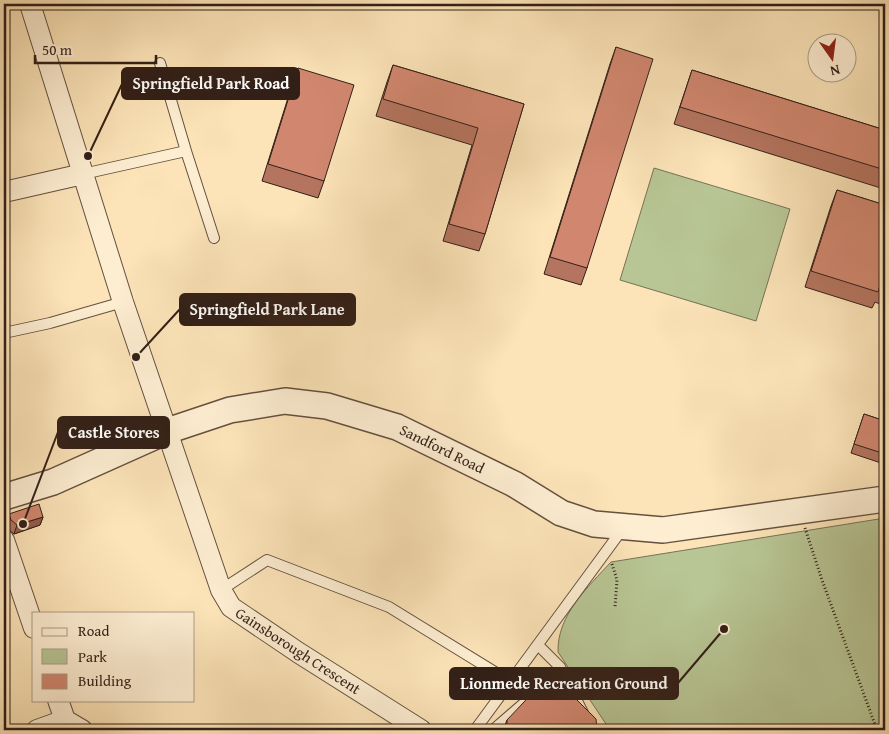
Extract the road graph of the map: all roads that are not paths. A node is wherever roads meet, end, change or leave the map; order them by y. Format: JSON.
{"nodes":[{"id":1,"x":30,"y":4,"type":"edge"},
{"id":2,"x":160,"y":63,"type":"dead end"},
{"id":3,"x":186,"y":151,"type":"junction"},
{"id":4,"x":83,"y":174,"type":"junction"},
{"id":5,"x":4,"y":192,"type":"edge"},
{"id":6,"x":214,"y":238,"type":"dead end"},
{"id":7,"x":123,"y":302,"type":"junction"},
{"id":8,"x":4,"y":333,"type":"edge"},
{"id":9,"x":167,"y":431,"type":"junction"},
{"id":10,"x":4,"y":497,"type":"edge"},
{"id":11,"x":885,"y":499,"type":"edge"},
{"id":12,"x":624,"y":526,"type":"junction"},
{"id":13,"x":4,"y":540,"type":"edge"},
{"id":14,"x":221,"y":590,"type":"junction"},
{"id":15,"x":32,"y":622,"type":"edge"},
{"id":16,"x":538,"y":645,"type":"junction"},
{"id":17,"x":512,"y":682,"type":"junction"},
{"id":18,"x":537,"y":691,"type":"edge"},
{"id":19,"x":59,"y":702,"type":"edge"},
{"id":20,"x":73,"y":725,"type":"edge"},
{"id":21,"x":37,"y":730,"type":"edge"},
{"id":22,"x":421,"y":730,"type":"edge"},
{"id":23,"x":475,"y":730,"type":"edge"},
{"id":24,"x":493,"y":730,"type":"edge"},
{"id":25,"x":588,"y":730,"type":"edge"}],
"edges":[{"from":1,"to":4,"type":"street","name":"Gainsborough Crescent"},
{"from":2,"to":3,"type":"lane"},
{"from":3,"to":4,"type":"lane"},
{"from":3,"to":6,"type":"lane"},
{"from":4,"to":5,"type":"street"},
{"from":4,"to":7,"type":"street","name":"Gainsborough Crescent"},
{"from":7,"to":8,"type":"lane"},
{"from":7,"to":9,"type":"street","name":"Gainsborough Crescent"},
{"from":9,"to":10,"type":"street","name":"Sandford Road"},
{"from":9,"to":12,"type":"street","name":"Sandford Road"},
{"from":9,"to":14,"type":"street","name":"Gainsborough Crescent"},
{"from":11,"to":12,"type":"street","name":"Sandford Road"},
{"from":12,"to":16,"type":"lane"},
{"from":13,"to":15,"type":"street"},
{"from":14,"to":17,"type":"lane"},
{"from":14,"to":22,"type":"street","name":"Gainsborough Crescent"},
{"from":16,"to":17,"type":"lane"},
{"from":16,"to":25,"type":"lane"},
{"from":17,"to":23,"type":"lane"},
{"from":18,"to":24,"type":"lane"},
{"from":19,"to":20,"type":"street"},
{"from":20,"to":21,"type":"street"}]}
